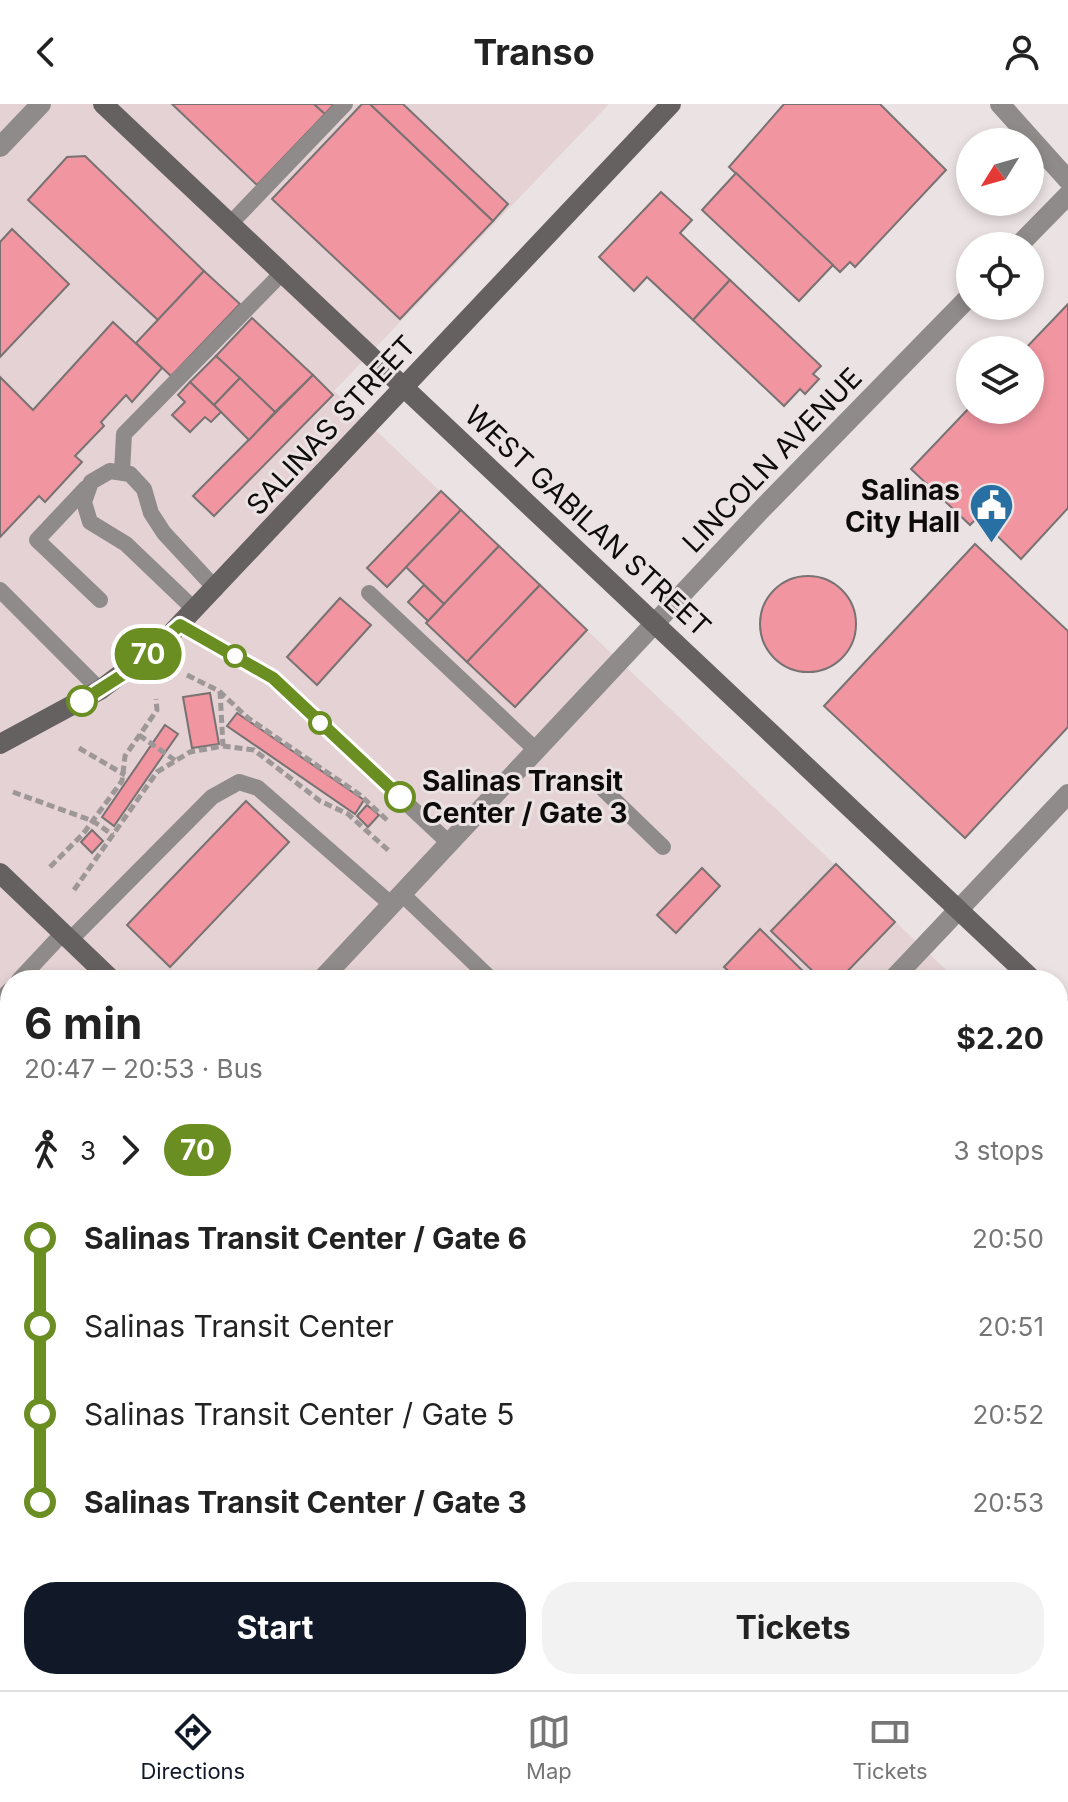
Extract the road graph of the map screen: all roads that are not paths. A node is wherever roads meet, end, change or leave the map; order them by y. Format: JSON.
{"nodes":[{"id":1,"x":41,"y":104,"type":"edge"},
{"id":2,"x":103,"y":104,"type":"edge"},
{"id":3,"x":345,"y":104,"type":"edge"},
{"id":4,"x":671,"y":104,"type":"edge"},
{"id":5,"x":1000,"y":104,"type":"edge"},
{"id":6,"x":0,"y":147,"type":"edge"},
{"id":7,"x":1068,"y":180,"type":"edge"},
{"id":8,"x":1068,"y":195,"type":"edge"},
{"id":9,"x":230,"y":224,"type":"junction"},
{"id":10,"x":1032,"y":232,"type":"edge"},
{"id":11,"x":283,"y":272,"type":"junction"},
{"id":12,"x":956,"y":311,"type":"edge"},
{"id":13,"x":404,"y":386,"type":"junction"},
{"id":14,"x":122,"y":472,"type":"junction"},
{"id":15,"x":91,"y":482,"type":"junction"},
{"id":16,"x":216,"y":589,"type":"junction"},
{"id":17,"x":0,"y":590,"type":"edge"},
{"id":18,"x":369,"y":593,"type":"dead end"},
{"id":19,"x":100,"y":600,"type":"dead end"},
{"id":20,"x":188,"y":618,"type":"junction"},
{"id":21,"x":655,"y":623,"type":"junction"},
{"id":22,"x":100,"y":690,"type":"junction"},
{"id":23,"x":2,"y":748,"type":"edge"},
{"id":24,"x":536,"y":750,"type":"junction"},
{"id":25,"x":603,"y":789,"type":"dead end"},
{"id":26,"x":1068,"y":794,"type":"edge"},
{"id":27,"x":449,"y":843,"type":"junction"},
{"id":28,"x":663,"y":847,"type":"dead end"},
{"id":29,"x":0,"y":873,"type":"edge"},
{"id":30,"x":397,"y":899,"type":"junction"},
{"id":31,"x":958,"y":910,"type":"junction"},
{"id":32,"x":66,"y":936,"type":"junction"},
{"id":33,"x":30,"y":970,"type":"edge"},
{"id":34,"x":102,"y":970,"type":"edge"},
{"id":35,"x":330,"y":970,"type":"edge"},
{"id":36,"x":480,"y":970,"type":"edge"},
{"id":37,"x":901,"y":970,"type":"edge"},
{"id":38,"x":1022,"y":970,"type":"edge"}],
"edges":[{"from":1,"to":6,"type":"street"},
{"from":2,"to":9,"type":"street","name":"WEST GABILAN STREET"},
{"from":3,"to":9,"type":"lane"},
{"from":4,"to":13,"type":"street","name":"SALINAS STREET"},
{"from":5,"to":7,"type":"street"},
{"from":8,"to":10,"type":"street"},
{"from":9,"to":11,"type":"street","name":"WEST GABILAN STREET"},
{"from":11,"to":13,"type":"street","name":"WEST GABILAN STREET"},
{"from":11,"to":14,"type":"lane"},
{"from":12,"to":21,"type":"street","name":"LINCOLN AVENUE"},
{"from":13,"to":16,"type":"street","name":"SALINAS STREET"},
{"from":13,"to":21,"type":"street","name":"WEST GABILAN STREET"},
{"from":14,"to":15,"type":"lane"},
{"from":14,"to":16,"type":"lane"},
{"from":15,"to":19,"type":"lane"},
{"from":15,"to":20,"type":"lane"},
{"from":16,"to":20,"type":"street","name":"SALINAS STREET"},
{"from":17,"to":22,"type":"lane"},
{"from":18,"to":24,"type":"lane"},
{"from":20,"to":22,"type":"street","name":"SALINAS STREET"},
{"from":20,"to":27,"type":"lane"},
{"from":21,"to":24,"type":"street","name":"LINCOLN AVENUE"},
{"from":21,"to":31,"type":"street","name":"WEST GABILAN STREET"},
{"from":22,"to":23,"type":"street","name":"SALINAS STREET"},
{"from":24,"to":27,"type":"street","name":"LINCOLN AVENUE"},
{"from":25,"to":28,"type":"lane"},
{"from":26,"to":31,"type":"street"},
{"from":27,"to":30,"type":"street","name":"LINCOLN AVENUE"},
{"from":29,"to":32,"type":"street"},
{"from":30,"to":32,"type":"lane"},
{"from":30,"to":35,"type":"street","name":"LINCOLN AVENUE"},
{"from":30,"to":36,"type":"lane"},
{"from":31,"to":37,"type":"street"},
{"from":31,"to":38,"type":"street","name":"WEST GABILAN STREET"},
{"from":32,"to":33,"type":"lane"},
{"from":32,"to":34,"type":"street"}]}
